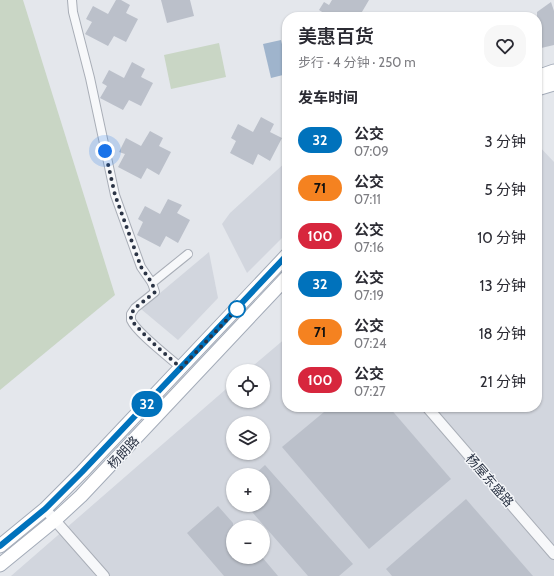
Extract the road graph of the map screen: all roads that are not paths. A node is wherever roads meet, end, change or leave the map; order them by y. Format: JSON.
{"nodes":[{"id":1,"x":72,"y":0,"type":"edge"},
{"id":2,"x":554,"y":71,"type":"edge"},
{"id":3,"x":542,"y":75,"type":"edge"},
{"id":4,"x":554,"y":84,"type":"edge"},
{"id":5,"x":542,"y":88,"type":"edge"},
{"id":6,"x":188,"y":254,"type":"dead end"},
{"id":7,"x":282,"y":260,"type":"edge"},
{"id":8,"x":282,"y":282,"type":"edge"},
{"id":9,"x":152,"y":283,"type":"junction"},
{"id":10,"x":181,"y":368,"type":"junction"},
{"id":11,"x":431,"y":412,"type":"edge"},
{"id":12,"x":45,"y":509,"type":"junction"},
{"id":13,"x":55,"y":520,"type":"junction"},
{"id":14,"x":0,"y":546,"type":"edge"},
{"id":15,"x":554,"y":554,"type":"edge"},
{"id":16,"x":0,"y":565,"type":"edge"},
{"id":17,"x":104,"y":576,"type":"edge"}],
"edges":[{"from":1,"to":9,"type":"street"},
{"from":2,"to":3,"type":"main road"},
{"from":4,"to":5,"type":"main road"},
{"from":6,"to":9,"type":"street"},
{"from":7,"to":10,"type":"main road","name":"杨朗路"},
{"from":8,"to":13,"type":"main road","name":"杨朗路"},
{"from":9,"to":10,"type":"street"},
{"from":10,"to":12,"type":"main road","name":"杨朗路"},
{"from":11,"to":15,"type":"street","name":"杨屋东盛路"},
{"from":12,"to":13,"type":"street"},
{"from":12,"to":14,"type":"main road","name":"杨朗路"},
{"from":13,"to":16,"type":"main road","name":"杨朗路"},
{"from":13,"to":17,"type":"street"}]}
